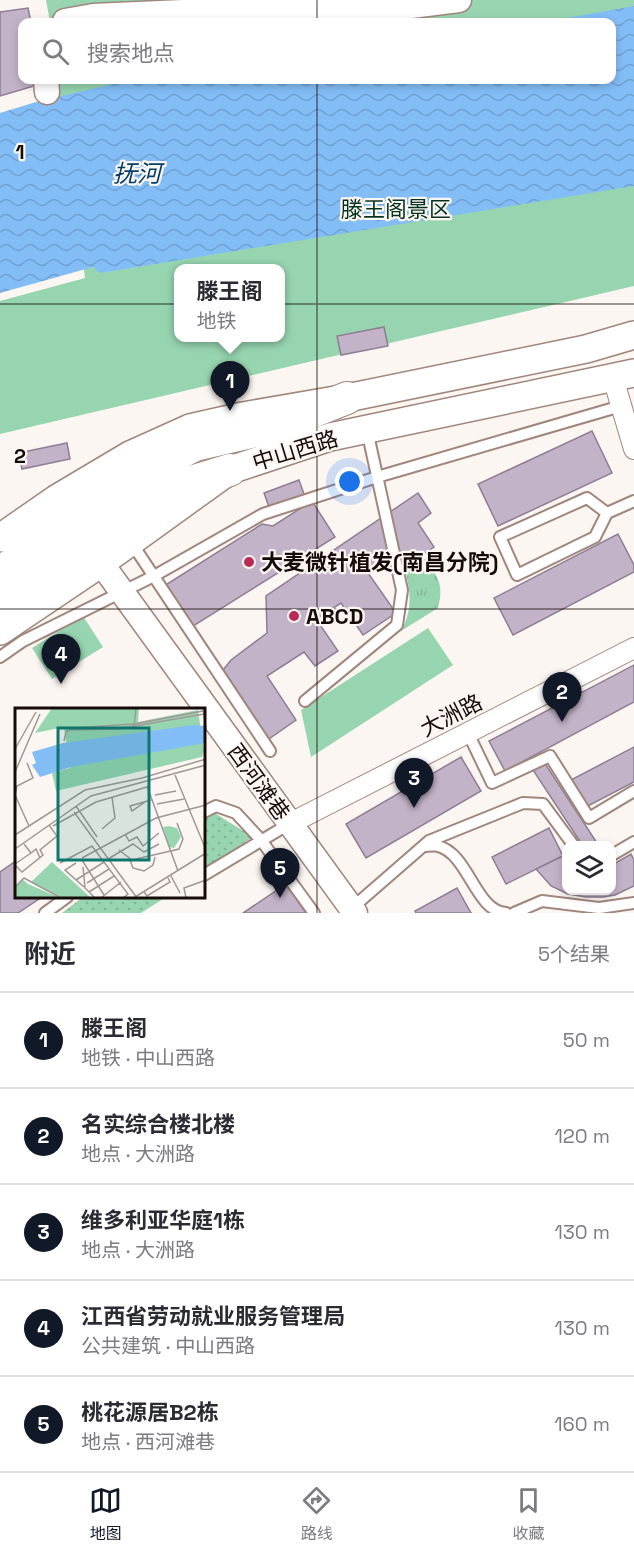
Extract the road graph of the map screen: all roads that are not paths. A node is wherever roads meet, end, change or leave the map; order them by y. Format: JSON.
{"nodes":[{"id":1,"x":98,"y":0,"type":"edge"},
{"id":2,"x":459,"y":0,"type":"edge"},
{"id":3,"x":69,"y":18,"type":"edge"},
{"id":4,"x":84,"y":18,"type":"edge"},
{"id":5,"x":634,"y":335,"type":"edge"},
{"id":6,"x":624,"y":376,"type":"edge"},
{"id":7,"x":347,"y":398,"type":"junction"},
{"id":8,"x":621,"y":406,"type":"junction"},
{"id":9,"x":366,"y":429,"type":"junction"},
{"id":10,"x":634,"y":449,"type":"edge"},
{"id":11,"x":230,"y":470,"type":"junction"},
{"id":12,"x":377,"y":477,"type":"junction"},
{"id":13,"x":634,"y":501,"type":"edge"},
{"id":14,"x":606,"y":513,"type":"junction"},
{"id":15,"x":0,"y":538,"type":"edge"},
{"id":16,"x":131,"y":542,"type":"junction"},
{"id":17,"x":101,"y":563,"type":"junction"},
{"id":18,"x":0,"y":573,"type":"edge"},
{"id":19,"x":154,"y":576,"type":"junction"},
{"id":20,"x":122,"y":592,"type":"junction"},
{"id":21,"x":0,"y":603,"type":"edge"},
{"id":22,"x":0,"y":631,"type":"edge"},
{"id":23,"x":634,"y":648,"type":"edge"},
{"id":24,"x":0,"y":657,"type":"edge"},
{"id":25,"x":305,"y":700,"type":"dead end"},
{"id":26,"x":206,"y":708,"type":"edge"},
{"id":27,"x":206,"y":709,"type":"edge"},
{"id":28,"x":468,"y":733,"type":"junction"},
{"id":29,"x":270,"y":751,"type":"dead end"},
{"id":30,"x":634,"y":791,"type":"edge"},
{"id":31,"x":206,"y":811,"type":"edge"},
{"id":32,"x":289,"y":824,"type":"junction"},
{"id":33,"x":261,"y":840,"type":"junction"},
{"id":34,"x":570,"y":841,"type":"edge"},
{"id":35,"x":634,"y":842,"type":"edge"},
{"id":36,"x":423,"y":846,"type":"junction"},
{"id":37,"x":616,"y":853,"type":"edge"},
{"id":38,"x":206,"y":873,"type":"edge"},
{"id":39,"x":66,"y":898,"type":"edge"},
{"id":40,"x":634,"y":903,"type":"edge"},
{"id":41,"x":354,"y":911,"type":"edge"},
{"id":42,"x":45,"y":913,"type":"edge"},
{"id":43,"x":314,"y":913,"type":"edge"},
{"id":44,"x":500,"y":913,"type":"edge"},
{"id":45,"x":506,"y":913,"type":"edge"},
{"id":46,"x":514,"y":913,"type":"edge"}],
"edges":[{"from":1,"to":3,"type":"street"},
{"from":2,"to":4,"type":"street"},
{"from":5,"to":7,"type":"main road","name":"中山西路"},
{"from":6,"to":8,"type":"street"},
{"from":6,"to":9,"type":"main road","name":"中山西路"},
{"from":7,"to":15,"type":"main road","name":"中山西路"},
{"from":7,"to":18,"type":"main road"},
{"from":8,"to":10,"type":"street"},
{"from":8,"to":12,"type":"lane"},
{"from":9,"to":11,"type":"main road","name":"中山西路"},
{"from":9,"to":12,"type":"lane"},
{"from":11,"to":16,"type":"main road","name":"中山西路"},
{"from":11,"to":21,"type":"main road"},
{"from":12,"to":19,"type":"lane"},
{"from":12,"to":25,"type":"lane"},
{"from":13,"to":14,"type":"lane"},
{"from":14,"to":14,"type":"lane"},
{"from":16,"to":17,"type":"main road","name":"中山西路"},
{"from":16,"to":19,"type":"lane"},
{"from":17,"to":20,"type":"street","name":"西河滩巷"},
{"from":17,"to":22,"type":"main road","name":"中山西路"},
{"from":19,"to":20,"type":"lane"},
{"from":19,"to":29,"type":"lane"},
{"from":20,"to":24,"type":"lane"},
{"from":20,"to":26,"type":"street","name":"西河滩巷"},
{"from":23,"to":28,"type":"street","name":"大洲路"},
{"from":27,"to":32,"type":"street","name":"西河滩巷"},
{"from":28,"to":30,"type":"lane"},
{"from":28,"to":32,"type":"street","name":"大洲路"},
{"from":31,"to":33,"type":"lane"},
{"from":32,"to":33,"type":"lane"},
{"from":32,"to":41,"type":"street","name":"西河滩巷"},
{"from":33,"to":38,"type":"lane"},
{"from":33,"to":43,"type":"lane"},
{"from":34,"to":36,"type":"lane"},
{"from":35,"to":37,"type":"lane"},
{"from":36,"to":41,"type":"lane"},
{"from":36,"to":44,"type":"lane"},
{"from":39,"to":42,"type":"lane"},
{"from":40,"to":46,"type":"lane"},
{"from":44,"to":45,"type":"lane"}]}
